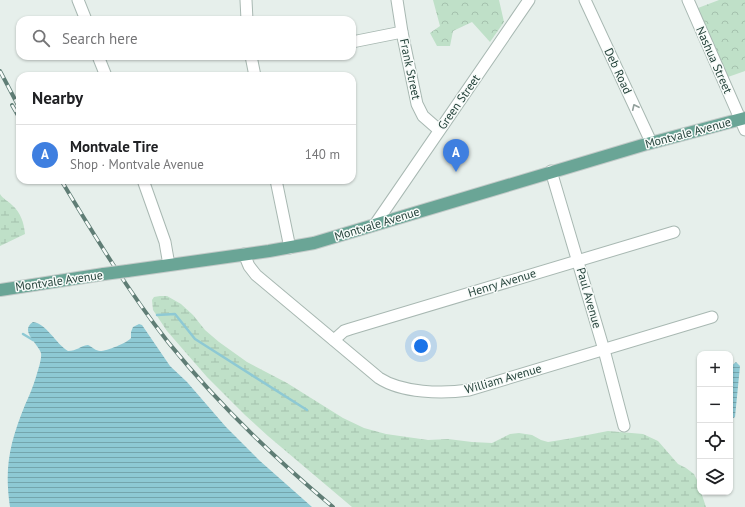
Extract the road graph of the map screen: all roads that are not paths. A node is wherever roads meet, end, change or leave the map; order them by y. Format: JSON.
{"nodes":[{"id":1,"x":78,"y":0,"type":"edge"},
{"id":2,"x":246,"y":0,"type":"edge"},
{"id":3,"x":397,"y":0,"type":"edge"},
{"id":4,"x":529,"y":0,"type":"edge"},
{"id":5,"x":585,"y":0,"type":"edge"},
{"id":6,"x":688,"y":0,"type":"edge"},
{"id":7,"x":84,"y":16,"type":"edge"},
{"id":8,"x":247,"y":16,"type":"edge"},
{"id":9,"x":402,"y":32,"type":"junction"},
{"id":10,"x":356,"y":41,"type":"edge"},
{"id":11,"x":100,"y":60,"type":"edge"},
{"id":12,"x":252,"y":60,"type":"edge"},
{"id":13,"x":104,"y":72,"type":"edge"},
{"id":14,"x":254,"y":72,"type":"edge"},
{"id":15,"x":743,"y":122,"type":"edge"},
{"id":16,"x":439,"y":130,"type":"junction"},
{"id":17,"x":651,"y":142,"type":"junction"},
{"id":18,"x":551,"y":171,"type":"junction"},
{"id":19,"x":144,"y":184,"type":"edge"},
{"id":20,"x":277,"y":184,"type":"edge"},
{"id":21,"x":376,"y":223,"type":"junction"},
{"id":22,"x":674,"y":232,"type":"dead end"},
{"id":23,"x":290,"y":248,"type":"junction"},
{"id":24,"x":244,"y":254,"type":"junction"},
{"id":25,"x":578,"y":261,"type":"junction"},
{"id":26,"x":168,"y":265,"type":"junction"},
{"id":27,"x":0,"y":290,"type":"edge"},
{"id":28,"x":712,"y":317,"type":"dead end"},
{"id":29,"x":334,"y":340,"type":"junction"},
{"id":30,"x":604,"y":350,"type":"junction"},
{"id":31,"x":624,"y":426,"type":"dead end"}],
"edges":[{"from":1,"to":7,"type":"street"},
{"from":2,"to":8,"type":"street"},
{"from":3,"to":9,"type":"street","name":"Frank Street"},
{"from":4,"to":16,"type":"street","name":"Green Street"},
{"from":17,"to":5,"type":"street","name":"Deb Road","one_way":true},
{"from":6,"to":15,"type":"street","name":"Nashua Street"},
{"from":9,"to":10,"type":"street"},
{"from":9,"to":16,"type":"street","name":"Frank Street"},
{"from":11,"to":13,"type":"street"},
{"from":12,"to":14,"type":"street"},
{"from":15,"to":17,"type":"main road","name":"Montvale Avenue"},
{"from":16,"to":21,"type":"street","name":"Green Street"},
{"from":17,"to":18,"type":"main road","name":"Montvale Avenue"},
{"from":18,"to":21,"type":"main road","name":"Montvale Avenue"},
{"from":18,"to":25,"type":"street","name":"Paul Avenue"},
{"from":19,"to":26,"type":"street"},
{"from":20,"to":23,"type":"street"},
{"from":21,"to":23,"type":"main road","name":"Montvale Avenue"},
{"from":22,"to":25,"type":"street","name":"Henry Avenue"},
{"from":23,"to":24,"type":"main road","name":"Montvale Avenue"},
{"from":24,"to":26,"type":"main road","name":"Montvale Avenue"},
{"from":24,"to":29,"type":"street","name":"William Avenue"},
{"from":25,"to":29,"type":"street","name":"Henry Avenue"},
{"from":25,"to":30,"type":"street","name":"Paul Avenue"},
{"from":26,"to":27,"type":"main road","name":"Montvale Avenue","bridge":true},
{"from":28,"to":30,"type":"street","name":"William Avenue"},
{"from":29,"to":30,"type":"street","name":"William Avenue"},
{"from":30,"to":31,"type":"street","name":"Paul Avenue"}]}
